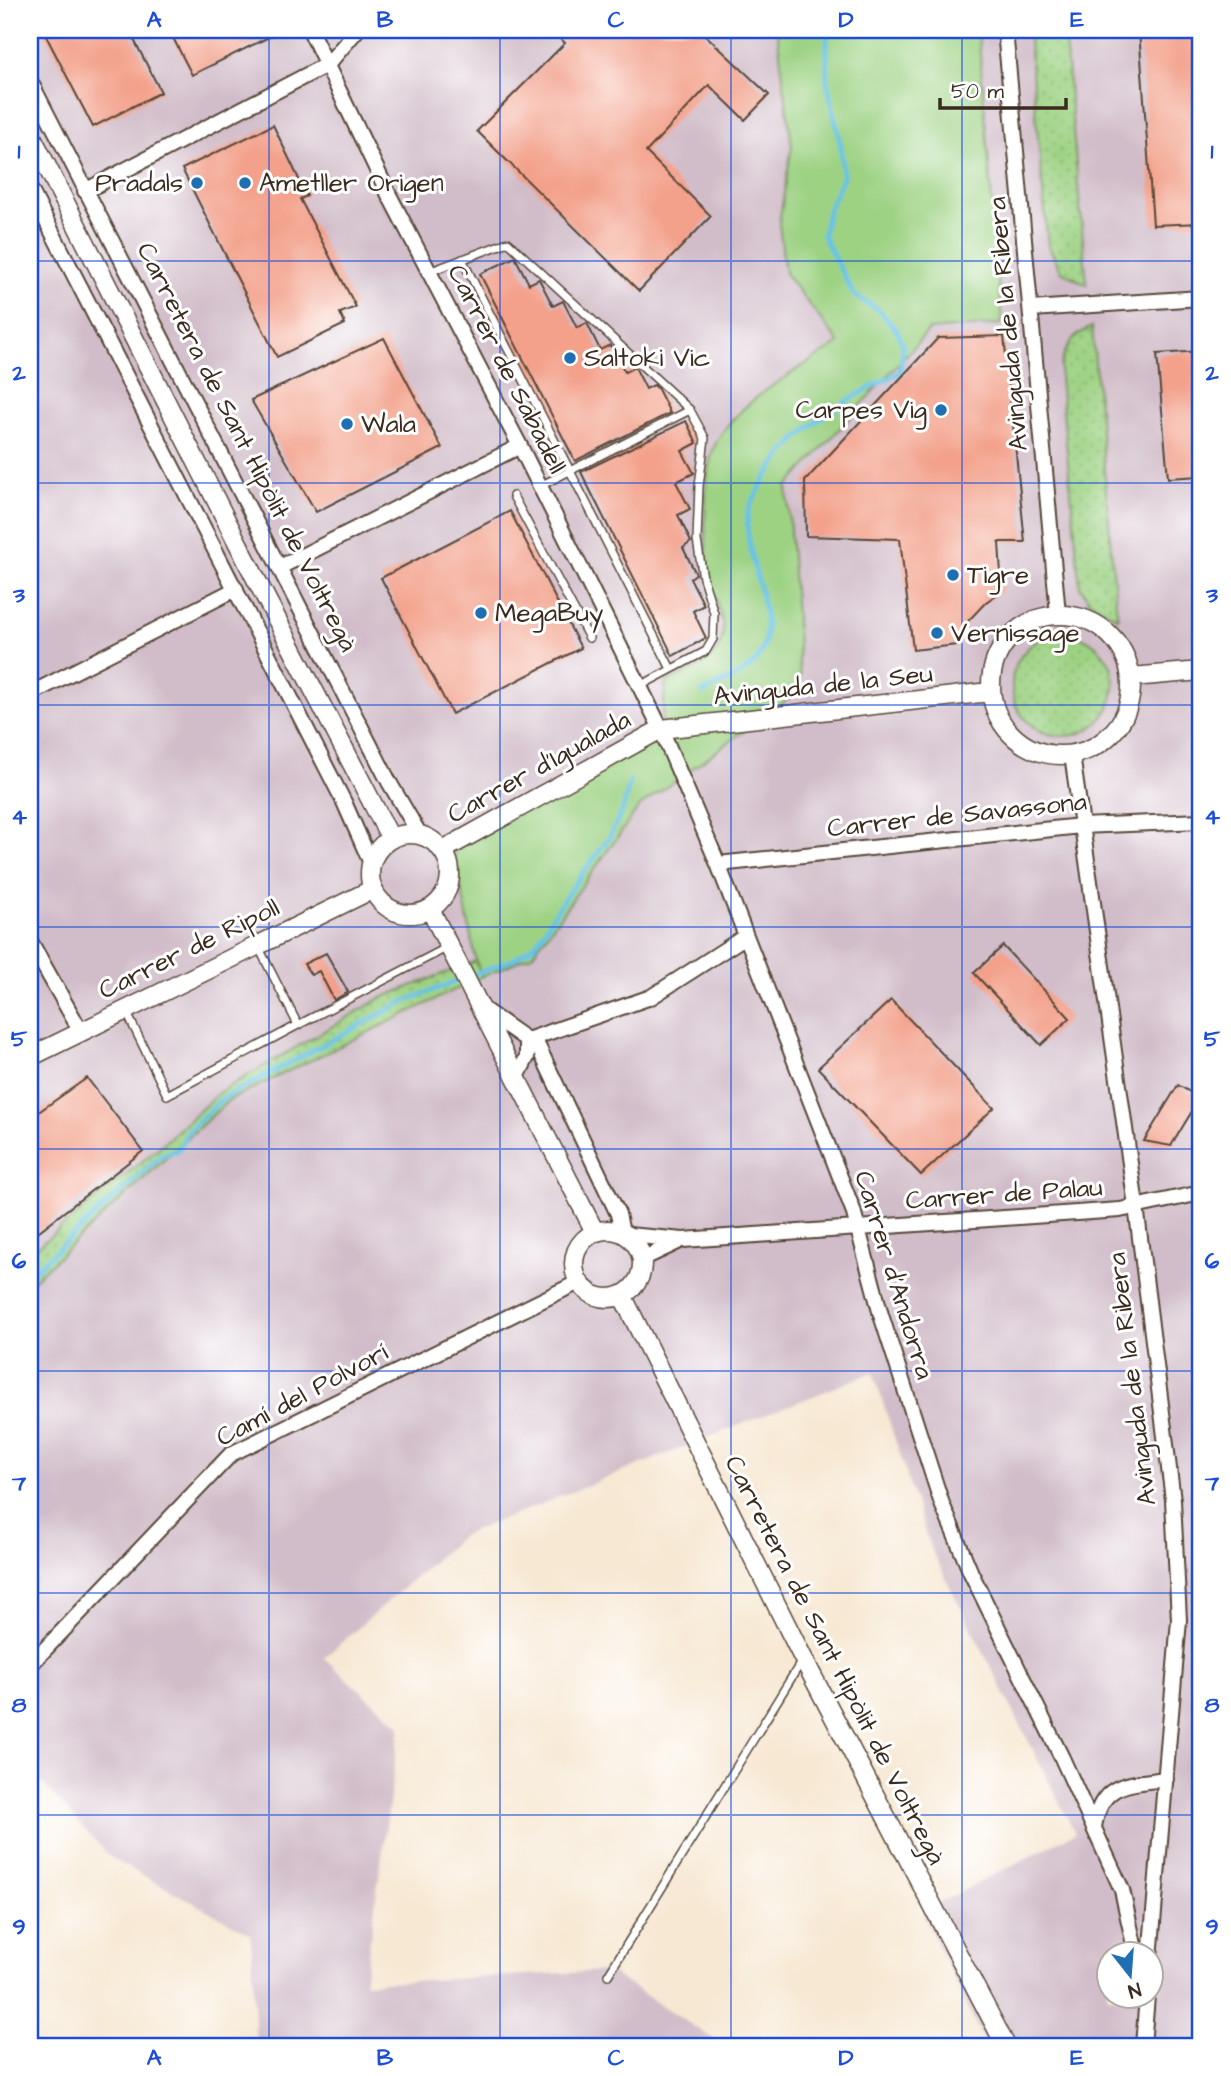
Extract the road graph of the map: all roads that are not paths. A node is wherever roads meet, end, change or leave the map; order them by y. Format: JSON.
{"nodes":[{"id":1,"x":310,"y":30,"type":"edge"},
{"id":2,"x":357,"y":30,"type":"edge"},
{"id":3,"x":1005,"y":30,"type":"edge"},
{"id":4,"x":328,"y":64,"type":"junction"},
{"id":5,"x":30,"y":81,"type":"edge"},
{"id":6,"x":30,"y":133,"type":"edge"},
{"id":7,"x":30,"y":188,"type":"edge"},
{"id":8,"x":85,"y":191,"type":"junction"},
{"id":9,"x":35,"y":210,"type":"edge"},
{"id":10,"x":462,"y":260,"type":"junction"},
{"id":11,"x":429,"y":272,"type":"junction"},
{"id":12,"x":1201,"y":298,"type":"edge"},
{"id":13,"x":1031,"y":309,"type":"junction"},
{"id":14,"x":690,"y":410,"type":"junction"},
{"id":15,"x":520,"y":446,"type":"junction"},
{"id":16,"x":571,"y":471,"type":"junction"},
{"id":17,"x":540,"y":485,"type":"junction"},
{"id":18,"x":513,"y":496,"type":"dead end"},
{"id":19,"x":280,"y":568,"type":"junction"},
{"id":20,"x":236,"y":589,"type":"junction"},
{"id":21,"x":1058,"y":614,"type":"junction"},
{"id":22,"x":589,"y":638,"type":"dead end"},
{"id":23,"x":671,"y":669,"type":"junction"},
{"id":24,"x":1201,"y":671,"type":"edge"},
{"id":25,"x":1132,"y":677,"type":"junction"},
{"id":26,"x":640,"y":686,"type":"junction"},
{"id":27,"x":990,"y":692,"type":"junction"},
{"id":28,"x":30,"y":694,"type":"edge"},
{"id":29,"x":662,"y":730,"type":"junction"},
{"id":30,"x":1072,"y":755,"type":"junction"},
{"id":31,"x":1201,"y":821,"type":"edge"},
{"id":32,"x":1081,"y":826,"type":"junction"},
{"id":33,"x":421,"y":835,"type":"junction"},
{"id":34,"x":391,"y":839,"type":"junction"},
{"id":35,"x":443,"y":850,"type":"junction"},
{"id":36,"x":372,"y":863,"type":"junction"},
{"id":37,"x":718,"y":864,"type":"junction"},
{"id":38,"x":373,"y":889,"type":"junction"},
{"id":39,"x":430,"y":909,"type":"junction"},
{"id":40,"x":746,"y":936,"type":"junction"},
{"id":41,"x":30,"y":941,"type":"edge"},
{"id":42,"x":258,"y":945,"type":"junction"},
{"id":43,"x":449,"y":947,"type":"junction"},
{"id":44,"x":477,"y":1005,"type":"junction"},
{"id":45,"x":125,"y":1009,"type":"junction"},
{"id":46,"x":298,"y":1025,"type":"junction"},
{"id":47,"x":80,"y":1030,"type":"junction"},
{"id":48,"x":531,"y":1039,"type":"junction"},
{"id":49,"x":30,"y":1057,"type":"edge"},
{"id":50,"x":516,"y":1079,"type":"junction"},
{"id":51,"x":1201,"y":1193,"type":"edge"},
{"id":52,"x":1136,"y":1206,"type":"junction"},
{"id":53,"x":858,"y":1228,"type":"junction"},
{"id":54,"x":595,"y":1232,"type":"junction"},
{"id":55,"x":625,"y":1234,"type":"junction"},
{"id":56,"x":683,"y":1240,"type":"junction"},
{"id":57,"x":642,"y":1259,"type":"junction"},
{"id":58,"x":579,"y":1282,"type":"junction"},
{"id":59,"x":622,"y":1295,"type":"junction"},
{"id":60,"x":803,"y":1658,"type":"junction"},
{"id":61,"x":30,"y":1665,"type":"edge"},
{"id":62,"x":1166,"y":1779,"type":"junction"},
{"id":63,"x":1094,"y":1829,"type":"junction"},
{"id":64,"x":1133,"y":1940,"type":"edge"},
{"id":65,"x":1152,"y":1940,"type":"edge"},
{"id":66,"x":608,"y":1975,"type":"dead end"},
{"id":67,"x":1146,"y":2010,"type":"edge"},
{"id":68,"x":1006,"y":2046,"type":"edge"},
{"id":69,"x":1143,"y":2046,"type":"edge"}],
"edges":[{"from":1,"to":4,"type":"street","name":"Carrer de Sabadell"},
{"from":2,"to":4,"type":"street"},
{"from":3,"to":13,"type":"street","name":"Avinguda de la Ribera"},
{"from":4,"to":8,"type":"street"},
{"from":4,"to":11,"type":"street","name":"Carrer de Sabadell"},
{"from":5,"to":8,"type":"street","name":"Carretera de Sant Hipòlit de Voltregà"},
{"from":6,"to":34,"type":"street","name":"Carretera de Sant Hipòlit de Voltregà"},
{"from":7,"to":9,"type":"street"},
{"from":8,"to":19,"type":"street","name":"Carretera de Sant Hipòlit de Voltregà"},
{"from":9,"to":20,"type":"street"},
{"from":10,"to":11,"type":"lane"},
{"from":10,"to":14,"type":"lane"},
{"from":10,"to":16,"type":"lane"},
{"from":11,"to":15,"type":"street","name":"Carrer de Sabadell"},
{"from":12,"to":13,"type":"street"},
{"from":13,"to":21,"type":"street","name":"Avinguda de la Ribera"},
{"from":14,"to":16,"type":"lane"},
{"from":14,"to":23,"type":"lane"},
{"from":15,"to":17,"type":"street","name":"Carrer de Sabadell"},
{"from":15,"to":19,"type":"street"},
{"from":16,"to":17,"type":"lane"},
{"from":16,"to":23,"type":"lane"},
{"from":17,"to":26,"type":"street","name":"Carrer de Sabadell"},
{"from":18,"to":22,"type":"lane"},
{"from":19,"to":33,"type":"street","name":"Carretera de Sant Hipòlit de Voltregà"},
{"from":20,"to":28,"type":"street"},
{"from":20,"to":36,"type":"street"},
{"from":21,"to":25,"type":"street"},
{"from":21,"to":27,"type":"street"},
{"from":23,"to":26,"type":"lane"},
{"from":24,"to":25,"type":"street"},
{"from":25,"to":30,"type":"street"},
{"from":26,"to":29,"type":"street","name":"Carrer de Sabadell"},
{"from":27,"to":29,"type":"street","name":"Avinguda de la Seu"},
{"from":27,"to":30,"type":"street"},
{"from":29,"to":35,"type":"street","name":"Carrer d'Igualada"},
{"from":29,"to":37,"type":"street","name":"Carrer d'Andorra"},
{"from":30,"to":32,"type":"street","name":"Avinguda de la Ribera"},
{"from":31,"to":32,"type":"street","name":"Carrer de Savassona"},
{"from":32,"to":37,"type":"street","name":"Carrer de Savassona"},
{"from":32,"to":52,"type":"street","name":"Avinguda de la Ribera"},
{"from":33,"to":34,"type":"street"},
{"from":33,"to":35,"type":"street"},
{"from":34,"to":36,"type":"street"},
{"from":35,"to":39,"type":"street"},
{"from":36,"to":38,"type":"street"},
{"from":37,"to":40,"type":"street","name":"Carrer d'Andorra"},
{"from":38,"to":39,"type":"street"},
{"from":38,"to":42,"type":"street","name":"Carrer de Ripoll"},
{"from":39,"to":43,"type":"street"},
{"from":40,"to":48,"type":"street"},
{"from":40,"to":53,"type":"street","name":"Carrer d'Andorra"},
{"from":41,"to":47,"type":"street"},
{"from":42,"to":45,"type":"street","name":"Carrer de Ripoll"},
{"from":42,"to":46,"type":"lane"},
{"from":43,"to":44,"type":"street"},
{"from":43,"to":46,"type":"lane"},
{"from":44,"to":48,"type":"street"},
{"from":44,"to":50,"type":"street"},
{"from":45,"to":46,"type":"lane"},
{"from":45,"to":47,"type":"street","name":"Carrer de Ripoll"},
{"from":47,"to":49,"type":"street","name":"Carrer de Ripoll"},
{"from":48,"to":50,"type":"street"},
{"from":48,"to":55,"type":"street"},
{"from":50,"to":54,"type":"street"},
{"from":51,"to":52,"type":"street","name":"Carrer de Palau"},
{"from":52,"to":53,"type":"street","name":"Carrer de Palau"},
{"from":52,"to":62,"type":"street","name":"Avinguda de la Ribera"},
{"from":53,"to":56,"type":"street","name":"Carrer de Palau"},
{"from":53,"to":63,"type":"street","name":"Carrer d'Andorra"},
{"from":54,"to":55,"type":"street"},
{"from":54,"to":58,"type":"street"},
{"from":55,"to":56,"type":"street","name":"Carrer de Palau"},
{"from":55,"to":57,"type":"street"},
{"from":56,"to":57,"type":"street","name":"Carrer de Palau"},
{"from":57,"to":59,"type":"street"},
{"from":58,"to":59,"type":"street"},
{"from":58,"to":61,"type":"street","name":"Camí del Polvorí"},
{"from":59,"to":60,"type":"street","name":"Carretera de Sant Hipòlit de Voltregà"},
{"from":60,"to":66,"type":"lane"},
{"from":60,"to":68,"type":"street","name":"Carretera de Sant Hipòlit de Voltregà"},
{"from":62,"to":63,"type":"street"},
{"from":62,"to":65,"type":"street","name":"Avinguda de la Ribera"},
{"from":63,"to":64,"type":"street","name":"Carrer d'Andorra"},
{"from":67,"to":69,"type":"street"}]}
